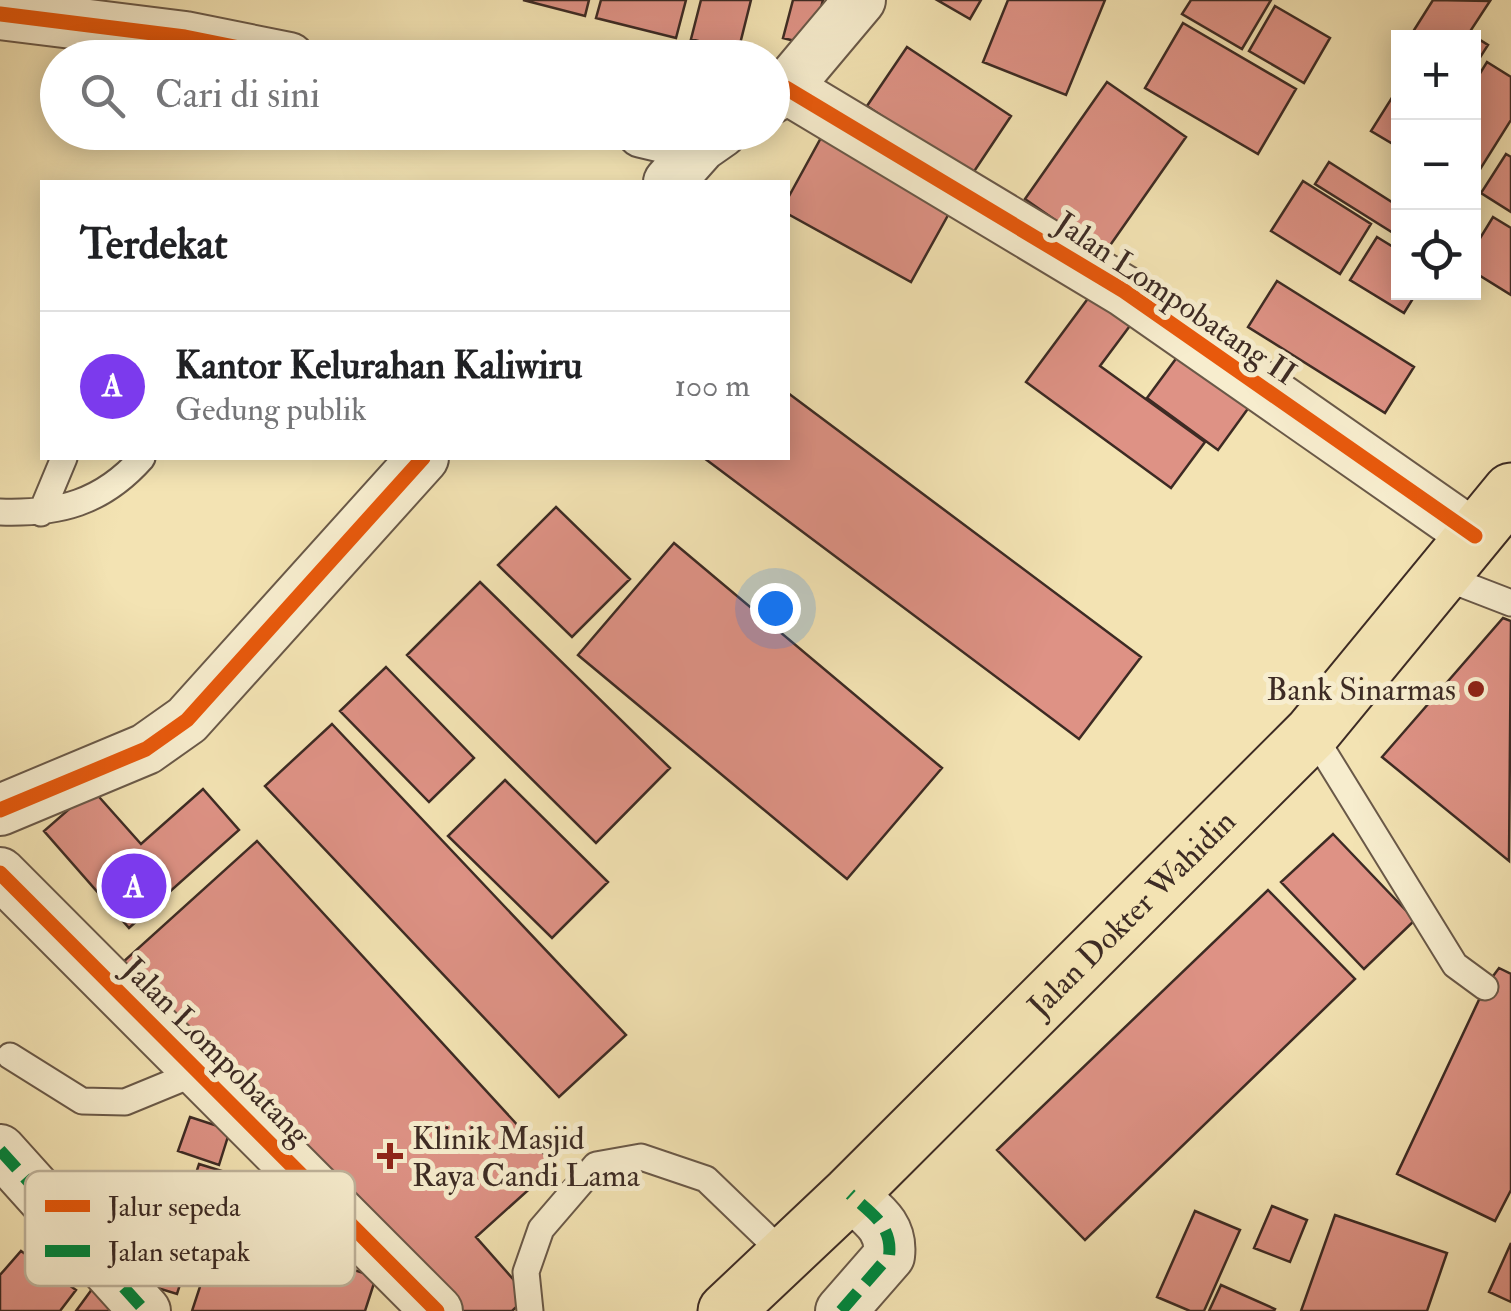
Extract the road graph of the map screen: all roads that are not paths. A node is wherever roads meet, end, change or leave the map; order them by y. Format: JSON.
{"nodes":[{"id":1,"x":860,"y":0,"type":"edge"},
{"id":2,"x":0,"y":14,"type":"edge"},
{"id":3,"x":199,"y":40,"type":"edge"},
{"id":4,"x":790,"y":81,"type":"edge"},
{"id":5,"x":790,"y":99,"type":"edge"},
{"id":6,"x":701,"y":150,"type":"edge"},
{"id":7,"x":671,"y":180,"type":"edge"},
{"id":8,"x":63,"y":460,"type":"edge"},
{"id":9,"x":140,"y":460,"type":"edge"},
{"id":10,"x":421,"y":460,"type":"edge"},
{"id":11,"x":1511,"y":491,"type":"edge"},
{"id":12,"x":0,"y":512,"type":"edge"},
{"id":13,"x":40,"y":514,"type":"junction"},
{"id":14,"x":1458,"y":556,"type":"junction"},
{"id":15,"x":1511,"y":603,"type":"edge"},
{"id":16,"x":1312,"y":733,"type":"junction"},
{"id":17,"x":0,"y":810,"type":"edge"},
{"id":18,"x":0,"y":873,"type":"edge"},
{"id":19,"x":1485,"y":987,"type":"dead end"},
{"id":20,"x":10,"y":1056,"type":"dead end"},
{"id":21,"x":198,"y":1072,"type":"junction"},
{"id":22,"x":0,"y":1150,"type":"edge"},
{"id":23,"x":297,"y":1171,"type":"edge"},
{"id":24,"x":25,"y":1178,"type":"edge"},
{"id":25,"x":850,"y":1194,"type":"junction"},
{"id":26,"x":355,"y":1230,"type":"edge"},
{"id":27,"x":785,"y":1255,"type":"junction"},
{"id":28,"x":122,"y":1286,"type":"edge"},
{"id":29,"x":145,"y":1311,"type":"edge"},
{"id":30,"x":436,"y":1311,"type":"edge"},
{"id":31,"x":530,"y":1311,"type":"edge"},
{"id":32,"x":726,"y":1311,"type":"edge"},
{"id":33,"x":841,"y":1311,"type":"edge"}],
"edges":[{"from":1,"to":4,"type":"street"},
{"from":2,"to":3,"type":"street"},
{"from":5,"to":14,"type":"street","name":"Jalan Lompobatang II"},
{"from":6,"to":7,"type":"street"},
{"from":8,"to":13,"type":"lane"},
{"from":9,"to":13,"type":"lane"},
{"from":10,"to":17,"type":"street"},
{"from":11,"to":14,"type":"highway","name":"Jalan Dokter Wahidin"},
{"from":12,"to":13,"type":"lane"},
{"from":14,"to":15,"type":"lane"},
{"from":14,"to":16,"type":"highway","name":"Jalan Dokter Wahidin"},
{"from":16,"to":19,"type":"lane"},
{"from":16,"to":25,"type":"highway","name":"Jalan Dokter Wahidin"},
{"from":18,"to":21,"type":"street","name":"Jalan Lompobatang"},
{"from":20,"to":21,"type":"lane"},
{"from":21,"to":23,"type":"street","name":"Jalan Lompobatang"},
{"from":22,"to":24,"type":"street"},
{"from":25,"to":27,"type":"highway","name":"Jalan Dokter Wahidin"},
{"from":25,"to":33,"type":"street"},
{"from":26,"to":30,"type":"street","name":"Jalan Lompobatang"},
{"from":27,"to":31,"type":"lane"},
{"from":27,"to":32,"type":"highway","name":"Jalan Dokter Wahidin"},
{"from":28,"to":29,"type":"street"}]}
